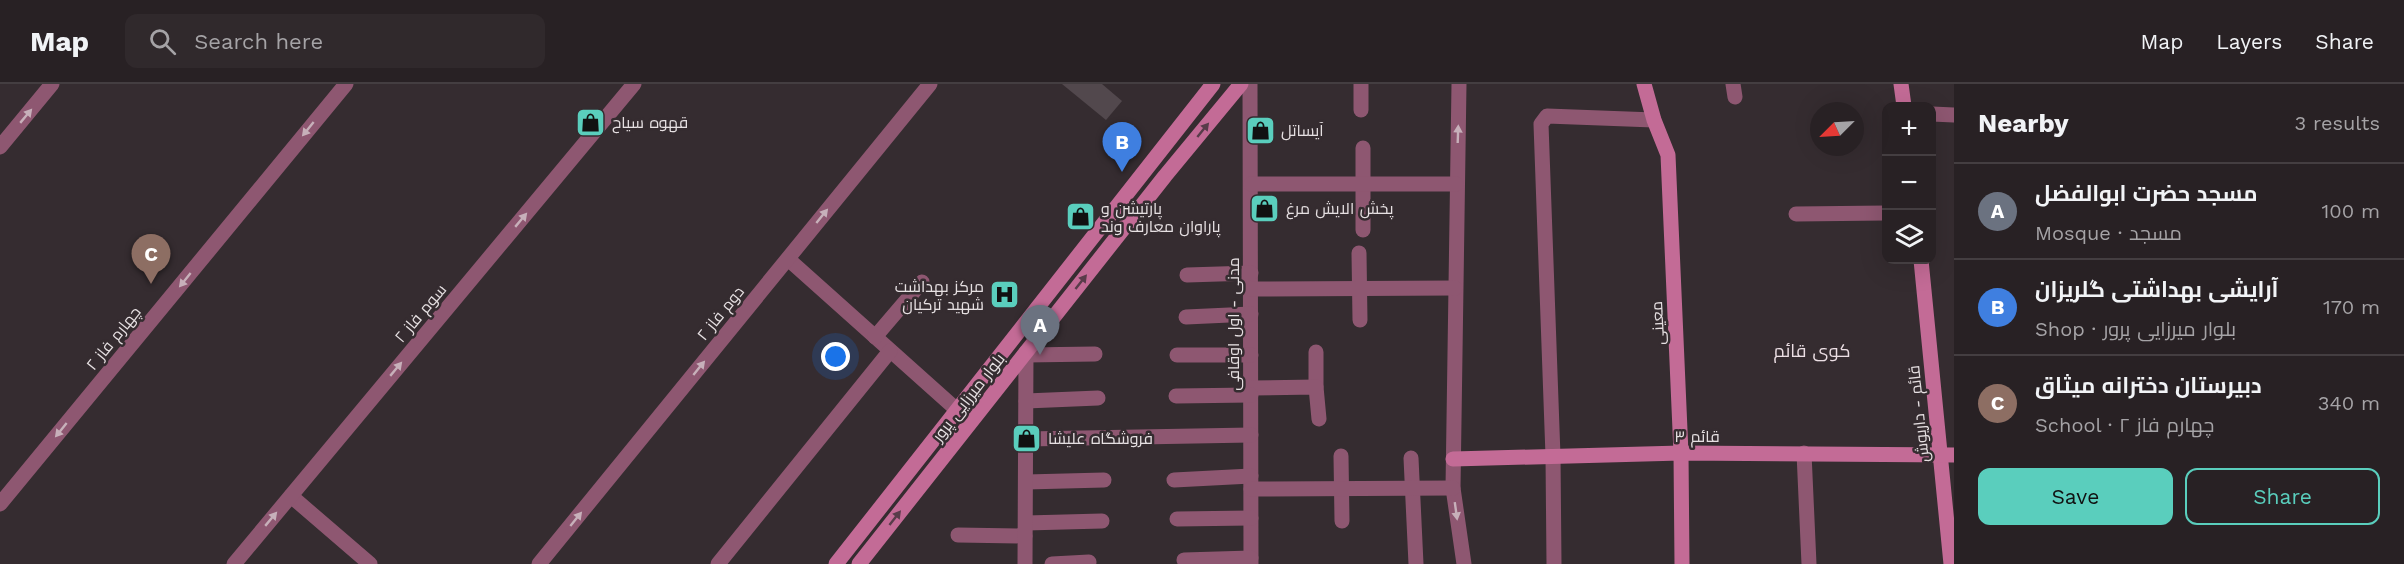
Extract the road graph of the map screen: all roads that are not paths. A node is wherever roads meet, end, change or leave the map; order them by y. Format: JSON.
{"nodes":[{"id":1,"x":52,"y":84,"type":"edge"},
{"id":2,"x":346,"y":84,"type":"edge"},
{"id":3,"x":634,"y":84,"type":"edge"},
{"id":4,"x":930,"y":84,"type":"edge"},
{"id":5,"x":1213,"y":84,"type":"edge"},
{"id":6,"x":1241,"y":84,"type":"edge"},
{"id":7,"x":1251,"y":84,"type":"edge"},
{"id":8,"x":1361,"y":84,"type":"edge"},
{"id":9,"x":1459,"y":84,"type":"edge"},
{"id":10,"x":1644,"y":84,"type":"edge"},
{"id":11,"x":1901,"y":84,"type":"edge"},
{"id":12,"x":1903,"y":102,"type":"edge"},
{"id":13,"x":1361,"y":110,"type":"dead end"},
{"id":14,"x":1936,"y":114,"type":"edge"},
{"id":15,"x":1954,"y":116,"type":"edge"},
{"id":16,"x":1654,"y":120,"type":"junction"},
{"id":17,"x":0,"y":147,"type":"edge"},
{"id":18,"x":1363,"y":148,"type":"dead end"},
{"id":19,"x":1251,"y":184,"type":"junction"},
{"id":20,"x":1362,"y":184,"type":"junction"},
{"id":21,"x":1456,"y":184,"type":"junction"},
{"id":22,"x":1882,"y":213,"type":"edge"},
{"id":23,"x":1796,"y":214,"type":"dead end"},
{"id":24,"x":1363,"y":230,"type":"dead end"},
{"id":25,"x":1359,"y":253,"type":"dead end"},
{"id":26,"x":788,"y":259,"type":"junction"},
{"id":27,"x":1922,"y":264,"type":"edge"},
{"id":28,"x":1251,"y":273,"type":"junction"},
{"id":29,"x":1187,"y":275,"type":"dead end"},
{"id":30,"x":922,"y":282,"type":"dead end"},
{"id":31,"x":1360,"y":288,"type":"junction"},
{"id":32,"x":1455,"y":288,"type":"junction"},
{"id":33,"x":1251,"y":289,"type":"junction"},
{"id":34,"x":1251,"y":315,"type":"junction"},
{"id":35,"x":1186,"y":317,"type":"dead end"},
{"id":36,"x":1360,"y":320,"type":"dead end"},
{"id":37,"x":875,"y":337,"type":"junction"},
{"id":38,"x":891,"y":351,"type":"junction"},
{"id":39,"x":1316,"y":352,"type":"dead end"},
{"id":40,"x":1026,"y":354,"type":"junction"},
{"id":41,"x":1095,"y":354,"type":"dead end"},
{"id":42,"x":1177,"y":355,"type":"dead end"},
{"id":43,"x":1251,"y":355,"type":"junction"},
{"id":44,"x":1316,"y":387,"type":"junction"},
{"id":45,"x":1251,"y":392,"type":"junction"},
{"id":46,"x":1176,"y":396,"type":"dead end"},
{"id":47,"x":1098,"y":398,"type":"dead end"},
{"id":48,"x":1026,"y":401,"type":"junction"},
{"id":49,"x":957,"y":410,"type":"junction"},
{"id":50,"x":1318,"y":419,"type":"dead end"},
{"id":51,"x":1251,"y":435,"type":"junction"},
{"id":52,"x":1026,"y":439,"type":"junction"},
{"id":53,"x":1681,"y":453,"type":"junction"},
{"id":54,"x":1804,"y":453,"type":"junction"},
{"id":55,"x":1947,"y":455,"type":"edge"},
{"id":56,"x":1341,"y":456,"type":"dead end"},
{"id":57,"x":1553,"y":456,"type":"junction"},
{"id":58,"x":1411,"y":458,"type":"dead end"},
{"id":59,"x":1453,"y":459,"type":"junction"},
{"id":60,"x":1104,"y":480,"type":"dead end"},
{"id":61,"x":1174,"y":480,"type":"dead end"},
{"id":62,"x":1026,"y":482,"type":"junction"},
{"id":63,"x":1251,"y":482,"type":"junction"},
{"id":64,"x":1341,"y":487,"type":"junction"},
{"id":65,"x":1412,"y":488,"type":"junction"},
{"id":66,"x":1453,"y":488,"type":"junction"},
{"id":67,"x":291,"y":496,"type":"junction"},
{"id":68,"x":0,"y":504,"type":"edge"},
{"id":69,"x":1251,"y":518,"type":"junction"},
{"id":70,"x":1177,"y":519,"type":"dead end"},
{"id":71,"x":1102,"y":521,"type":"dead end"},
{"id":72,"x":1342,"y":521,"type":"dead end"},
{"id":73,"x":1026,"y":529,"type":"junction"},
{"id":74,"x":958,"y":535,"type":"dead end"},
{"id":75,"x":1184,"y":560,"type":"dead end"},
{"id":76,"x":1251,"y":561,"type":"edge"},
{"id":77,"x":1089,"y":562,"type":"dead end"},
{"id":78,"x":234,"y":564,"type":"edge"},
{"id":79,"x":370,"y":564,"type":"edge"},
{"id":80,"x":539,"y":564,"type":"edge"},
{"id":81,"x":718,"y":564,"type":"edge"},
{"id":82,"x":836,"y":564,"type":"edge"},
{"id":83,"x":859,"y":564,"type":"edge"},
{"id":84,"x":1025,"y":564,"type":"edge"},
{"id":85,"x":1052,"y":564,"type":"edge"},
{"id":86,"x":1416,"y":564,"type":"edge"},
{"id":87,"x":1464,"y":564,"type":"edge"},
{"id":88,"x":1554,"y":564,"type":"edge"},
{"id":89,"x":1683,"y":564,"type":"edge"},
{"id":90,"x":1809,"y":564,"type":"edge"},
{"id":91,"x":1951,"y":564,"type":"edge"}],
"edges":[{"from":17,"to":1,"type":"street","one_way":true},
{"from":2,"to":68,"type":"street","name":"چهارم فاز ۲","one_way":true},
{"from":67,"to":3,"type":"street","name":"سوم فاز ۲","one_way":true},
{"from":26,"to":4,"type":"street","name":"دوم فاز ۲","one_way":true},
{"from":5,"to":49,"type":"main road","name":"بلوار میرزایی پرور"},
{"from":40,"to":6,"type":"main road","name":"بلوار میرزایی پرور","one_way":true},
{"from":7,"to":19,"type":"street","name":"مدنی - اول اوقافی"},
{"from":8,"to":13,"type":"street"},
{"from":21,"to":9,"type":"street","one_way":true},
{"from":10,"to":16,"type":"main road","name":"معینی"},
{"from":11,"to":12,"type":"main road"},
{"from":14,"to":15,"type":"street"},
{"from":16,"to":53,"type":"main road","name":"معینی"},
{"from":16,"to":57,"type":"street"},
{"from":18,"to":20,"type":"street"},
{"from":19,"to":20,"type":"street"},
{"from":19,"to":28,"type":"street","name":"مدنی - اول اوقافی"},
{"from":20,"to":21,"type":"street"},
{"from":20,"to":24,"type":"street"},
{"from":21,"to":32,"type":"street"},
{"from":22,"to":23,"type":"street"},
{"from":25,"to":31,"type":"street"},
{"from":26,"to":37,"type":"street"},
{"from":80,"to":26,"type":"street","name":"دوم فاز ۲","one_way":true},
{"from":27,"to":55,"type":"main road","name":"قائم - داریوش"},
{"from":28,"to":29,"type":"street"},
{"from":28,"to":33,"type":"street","name":"مدنی - اول اوقافی"},
{"from":30,"to":37,"type":"street"},
{"from":31,"to":32,"type":"street"},
{"from":31,"to":33,"type":"street"},
{"from":31,"to":36,"type":"street"},
{"from":32,"to":59,"type":"street"},
{"from":33,"to":34,"type":"street","name":"مدنی - اول اوقافی"},
{"from":34,"to":35,"type":"street"},
{"from":34,"to":43,"type":"street","name":"مدنی - اول اوقافی"},
{"from":37,"to":38,"type":"street"},
{"from":38,"to":49,"type":"street"},
{"from":38,"to":81,"type":"street"},
{"from":39,"to":44,"type":"street"},
{"from":40,"to":41,"type":"street"},
{"from":40,"to":48,"type":"street"},
{"from":83,"to":40,"type":"main road","name":"بلوار میرزایی پرور","one_way":true},
{"from":42,"to":43,"type":"street"},
{"from":43,"to":45,"type":"street","name":"مدنی - اول اوقافی"},
{"from":44,"to":45,"type":"street"},
{"from":44,"to":50,"type":"street"},
{"from":45,"to":46,"type":"street"},
{"from":45,"to":51,"type":"street","name":"مدنی - اول اوقافی"},
{"from":47,"to":48,"type":"street"},
{"from":48,"to":52,"type":"street"},
{"from":49,"to":82,"type":"main road","name":"بلوار میرزایی پرور"},
{"from":51,"to":52,"type":"street"},
{"from":51,"to":63,"type":"street","name":"مدنی - اول اوقافی"},
{"from":52,"to":62,"type":"street"},
{"from":53,"to":54,"type":"main road","name":"قائم ۳"},
{"from":53,"to":57,"type":"main road","name":"قائم ۳"},
{"from":53,"to":89,"type":"main road","name":"معینی"},
{"from":54,"to":55,"type":"main road","name":"قائم ۳"},
{"from":54,"to":90,"type":"street"},
{"from":55,"to":91,"type":"main road","name":"قائم - داریوش"},
{"from":56,"to":64,"type":"street"},
{"from":57,"to":59,"type":"main road","name":"قائم ۳"},
{"from":57,"to":88,"type":"street"},
{"from":58,"to":65,"type":"street"},
{"from":59,"to":66,"type":"street"},
{"from":60,"to":62,"type":"street"},
{"from":61,"to":63,"type":"street"},
{"from":62,"to":73,"type":"street"},
{"from":63,"to":64,"type":"street"},
{"from":63,"to":69,"type":"street","name":"مدنی - اول اوقافی"},
{"from":64,"to":65,"type":"street"},
{"from":64,"to":72,"type":"street"},
{"from":65,"to":66,"type":"street"},
{"from":65,"to":86,"type":"street"},
{"from":66,"to":87,"type":"street","one_way":true},
{"from":78,"to":67,"type":"street","name":"سوم فاز ۲","one_way":true},
{"from":67,"to":79,"type":"street"},
{"from":69,"to":70,"type":"street"},
{"from":69,"to":76,"type":"street","name":"مدنی - اول اوقافی"},
{"from":71,"to":73,"type":"street"},
{"from":73,"to":74,"type":"street"},
{"from":73,"to":84,"type":"street"},
{"from":75,"to":76,"type":"street"},
{"from":77,"to":85,"type":"street"}]}
